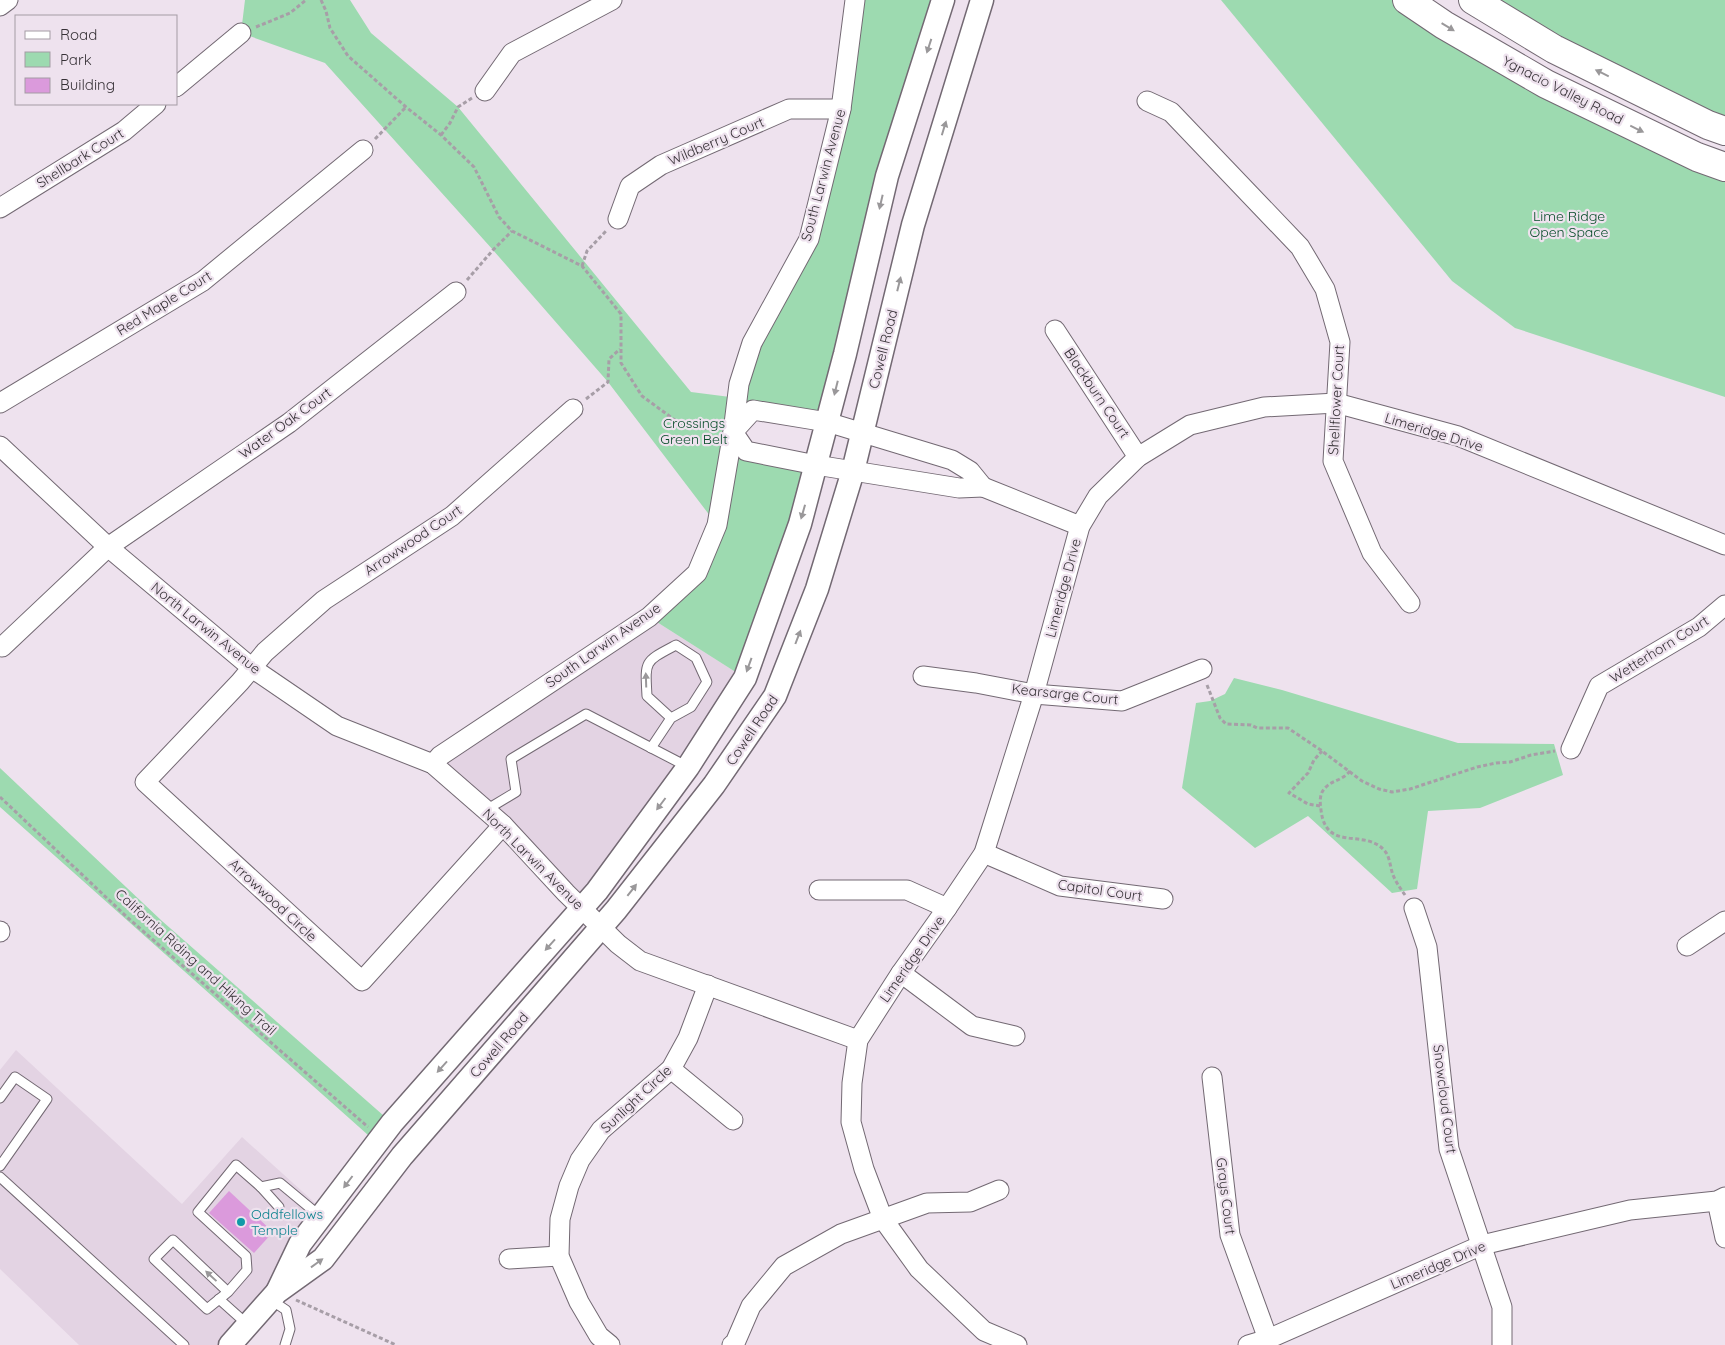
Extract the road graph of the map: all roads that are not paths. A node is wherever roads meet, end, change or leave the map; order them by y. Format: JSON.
{"nodes":[{"id":1,"x":8,"y":0,"type":"edge"},
{"id":2,"x":612,"y":0,"type":"edge"},
{"id":3,"x":854,"y":0,"type":"edge"},
{"id":4,"x":944,"y":0,"type":"edge"},
{"id":5,"x":982,"y":0,"type":"edge"},
{"id":6,"x":1408,"y":0,"type":"edge"},
{"id":7,"x":1473,"y":0,"type":"edge"},
{"id":8,"x":0,"y":6,"type":"edge"},
{"id":9,"x":242,"y":33,"type":"road end"},
{"id":10,"x":178,"y":85,"type":"edge"},
{"id":11,"x":484,"y":91,"type":"road end"},
{"id":12,"x":1147,"y":102,"type":"dead end"},
{"id":13,"x":155,"y":105,"type":"edge"},
{"id":14,"x":842,"y":109,"type":"junction"},
{"id":15,"x":1725,"y":131,"type":"edge"},
{"id":16,"x":362,"y":150,"type":"road end"},
{"id":17,"x":1725,"y":167,"type":"edge"},
{"id":18,"x":0,"y":208,"type":"edge"},
{"id":19,"x":618,"y":218,"type":"road end"},
{"id":20,"x":456,"y":292,"type":"road end"},
{"id":21,"x":1054,"y":330,"type":"dead end"},
{"id":22,"x":0,"y":403,"type":"edge"},
{"id":23,"x":1336,"y":403,"type":"junction"},
{"id":24,"x":573,"y":409,"type":"road end"},
{"id":25,"x":827,"y":422,"type":"junction"},
{"id":26,"x":733,"y":432,"type":"junction"},
{"id":27,"x":862,"y":433,"type":"junction"},
{"id":28,"x":0,"y":446,"type":"edge"},
{"id":29,"x":1138,"y":457,"type":"junction"},
{"id":30,"x":816,"y":465,"type":"junction"},
{"id":31,"x":853,"y":471,"type":"junction"},
{"id":32,"x":983,"y":487,"type":"junction"},
{"id":33,"x":1080,"y":526,"type":"junction"},
{"id":34,"x":1725,"y":545,"type":"edge"},
{"id":35,"x":108,"y":547,"type":"junction"},
{"id":36,"x":1410,"y":603,"type":"dead end"},
{"id":37,"x":1725,"y":605,"type":"edge"},
{"id":38,"x":2,"y":647,"type":"dead end"},
{"id":39,"x":252,"y":668,"type":"junction"},
{"id":40,"x":1202,"y":669,"type":"road end"},
{"id":41,"x":923,"y":676,"type":"dead end"},
{"id":42,"x":1034,"y":694,"type":"junction"},
{"id":43,"x":670,"y":718,"type":"junction"},
{"id":44,"x":651,"y":748,"type":"junction"},
{"id":45,"x":1571,"y":749,"type":"road end"},
{"id":46,"x":433,"y":764,"type":"junction"},
{"id":47,"x":688,"y":767,"type":"junction"},
{"id":48,"x":486,"y":810,"type":"junction"},
{"id":49,"x":503,"y":825,"type":"junction"},
{"id":50,"x":984,"y":853,"type":"junction"},
{"id":51,"x":819,"y":890,"type":"dead end"},
{"id":52,"x":1163,"y":899,"type":"dead end"},
{"id":53,"x":582,"y":908,"type":"junction"},
{"id":54,"x":947,"y":908,"type":"junction"},
{"id":55,"x":1414,"y":908,"type":"road end"},
{"id":56,"x":1725,"y":921,"type":"edge"},
{"id":57,"x":601,"y":927,"type":"junction"},
{"id":58,"x":1687,"y":946,"type":"dead end"},
{"id":59,"x":901,"y":973,"type":"junction"},
{"id":60,"x":708,"y":986,"type":"junction"},
{"id":61,"x":1015,"y":1036,"type":"dead end"},
{"id":62,"x":858,"y":1040,"type":"junction"},
{"id":63,"x":671,"y":1069,"type":"junction"},
{"id":64,"x":1212,"y":1077,"type":"dead end"},
{"id":65,"x":0,"y":1098,"type":"edge"},
{"id":66,"x":733,"y":1120,"type":"dead end"},
{"id":67,"x":0,"y":1166,"type":"edge"},
{"id":68,"x":0,"y":1177,"type":"edge"},
{"id":69,"x":261,"y":1187,"type":"junction"},
{"id":70,"x":999,"y":1190,"type":"dead end"},
{"id":71,"x":1721,"y":1199,"type":"edge"},
{"id":72,"x":279,"y":1207,"type":"dead end"},
{"id":73,"x":322,"y":1217,"type":"junction"},
{"id":74,"x":883,"y":1219,"type":"junction"},
{"id":75,"x":1725,"y":1238,"type":"edge"},
{"id":76,"x":1482,"y":1245,"type":"junction"},
{"id":77,"x":558,"y":1256,"type":"junction"},
{"id":78,"x":509,"y":1259,"type":"dead end"},
{"id":79,"x":228,"y":1292,"type":"junction"},
{"id":80,"x":274,"y":1296,"type":"junction"},
{"id":81,"x":219,"y":1299,"type":"junction"},
{"id":82,"x":248,"y":1325,"type":"junction"},
{"id":83,"x":980,"y":1338,"type":"edge"},
{"id":84,"x":1268,"y":1339,"type":"junction"},
{"id":85,"x":181,"y":1344,"type":"edge"},
{"id":86,"x":230,"y":1345,"type":"edge"},
{"id":87,"x":285,"y":1345,"type":"edge"},
{"id":88,"x":610,"y":1345,"type":"edge"},
{"id":89,"x":732,"y":1345,"type":"edge"},
{"id":90,"x":1017,"y":1345,"type":"edge"},
{"id":91,"x":1248,"y":1345,"type":"edge"},
{"id":92,"x":1502,"y":1345,"type":"edge"}],
"edges":[{"from":1,"to":8,"type":"street"},
{"from":2,"to":11,"type":"street"},
{"from":3,"to":14,"type":"street","name":"South Larwin Avenue"},
{"from":4,"to":25,"type":"street","name":"Cowell Road","one_way":true},
{"from":27,"to":5,"type":"street","name":"Cowell Road","one_way":true},
{"from":6,"to":17,"type":"highway","name":"Ygnacio Valley Road","one_way":true},
{"from":15,"to":7,"type":"highway","one_way":true},
{"from":9,"to":10,"type":"street"},
{"from":12,"to":23,"type":"street","name":"Shellflower Court"},
{"from":13,"to":18,"type":"street","name":"Shellbark Court"},
{"from":14,"to":19,"type":"street","name":"Wildberry Court"},
{"from":14,"to":26,"type":"street","name":"South Larwin Avenue"},
{"from":16,"to":22,"type":"street","name":"Red Maple Court"},
{"from":20,"to":35,"type":"street","name":"Water Oak Court"},
{"from":21,"to":29,"type":"street","name":"Blackburn Court"},
{"from":23,"to":29,"type":"street","name":"Limeridge Drive"},
{"from":23,"to":34,"type":"street","name":"Limeridge Drive"},
{"from":23,"to":36,"type":"street","name":"Shellflower Court"},
{"from":24,"to":39,"type":"street","name":"Arrowwood Court"},
{"from":25,"to":26,"type":"street","name":"Limeridge Drive"},
{"from":25,"to":27,"type":"street","name":"Limeridge Drive"},
{"from":25,"to":30,"type":"street","name":"Cowell Road"},
{"from":26,"to":30,"type":"street","name":"Limeridge Drive"},
{"from":26,"to":46,"type":"street","name":"South Larwin Avenue"},
{"from":27,"to":31,"type":"street","name":"Cowell Road"},
{"from":27,"to":32,"type":"street","name":"Limeridge Drive"},
{"from":28,"to":35,"type":"street","name":"North Larwin Avenue"},
{"from":29,"to":33,"type":"street","name":"Limeridge Drive"},
{"from":30,"to":31,"type":"street","name":"Limeridge Drive"},
{"from":30,"to":47,"type":"street","name":"Cowell Road","one_way":true},
{"from":31,"to":32,"type":"street","name":"Limeridge Drive"},
{"from":57,"to":31,"type":"street","name":"Cowell Road","one_way":true},
{"from":32,"to":33,"type":"street","name":"Limeridge Drive"},
{"from":33,"to":42,"type":"street","name":"Limeridge Drive"},
{"from":35,"to":38,"type":"street","name":"Water Oak Court"},
{"from":35,"to":39,"type":"street","name":"North Larwin Avenue"},
{"from":37,"to":45,"type":"street","name":"Wetterhorn Court"},
{"from":39,"to":46,"type":"street","name":"North Larwin Avenue"},
{"from":39,"to":49,"type":"street","name":"Arrowwood Circle"},
{"from":40,"to":42,"type":"street","name":"Kearsarge Court"},
{"from":41,"to":42,"type":"street","name":"Kearsarge Court"},
{"from":42,"to":50,"type":"street","name":"Limeridge Drive"},
{"from":43,"to":43,"type":"lane","one_way":true},
{"from":43,"to":44,"type":"lane"},
{"from":44,"to":47,"type":"lane"},
{"from":44,"to":48,"type":"lane"},
{"from":46,"to":48,"type":"street","name":"North Larwin Avenue"},
{"from":47,"to":53,"type":"street","name":"Cowell Road","one_way":true},
{"from":48,"to":49,"type":"street","name":"North Larwin Avenue"},
{"from":49,"to":53,"type":"street","name":"North Larwin Avenue"},
{"from":50,"to":52,"type":"street","name":"Capitol Court"},
{"from":50,"to":54,"type":"street","name":"Limeridge Drive"},
{"from":51,"to":54,"type":"street"},
{"from":53,"to":57,"type":"street","name":"North Larwin Avenue"},
{"from":53,"to":73,"type":"street","name":"Cowell Road","one_way":true},
{"from":54,"to":59,"type":"street","name":"Limeridge Drive"},
{"from":55,"to":76,"type":"street","name":"Snowcloud Court"},
{"from":56,"to":58,"type":"street"},
{"from":57,"to":60,"type":"street","name":"North Larwin Avenue"},
{"from":80,"to":57,"type":"street","name":"Cowell Road","one_way":true},
{"from":59,"to":61,"type":"street"},
{"from":59,"to":62,"type":"street","name":"Limeridge Drive"},
{"from":60,"to":62,"type":"street","name":"North Larwin Avenue"},
{"from":60,"to":63,"type":"street","name":"Sunlight Circle"},
{"from":62,"to":74,"type":"street","name":"Limeridge Drive"},
{"from":63,"to":66,"type":"street"},
{"from":63,"to":77,"type":"street","name":"Sunlight Circle"},
{"from":64,"to":84,"type":"street","name":"Grays Court"},
{"from":65,"to":67,"type":"lane"},
{"from":68,"to":85,"type":"lane"},
{"from":69,"to":72,"type":"lane"},
{"from":69,"to":73,"type":"lane"},
{"from":69,"to":79,"type":"lane"},
{"from":70,"to":74,"type":"street"},
{"from":71,"to":75,"type":"street"},
{"from":71,"to":76,"type":"street","name":"Limeridge Drive"},
{"from":73,"to":80,"type":"street","name":"Cowell Road"},
{"from":74,"to":83,"type":"street","name":"Limeridge Drive"},
{"from":74,"to":89,"type":"street"},
{"from":76,"to":84,"type":"street","name":"Limeridge Drive"},
{"from":76,"to":92,"type":"street","name":"Snowcloud Court"},
{"from":77,"to":78,"type":"street"},
{"from":77,"to":88,"type":"street","name":"Sunlight Circle"},
{"from":79,"to":81,"type":"lane"},
{"from":79,"to":81,"type":"lane","one_way":true},
{"from":80,"to":82,"type":"street","name":"Cowell Road"},
{"from":80,"to":87,"type":"lane"},
{"from":81,"to":82,"type":"lane"},
{"from":82,"to":86,"type":"street","name":"Cowell Road"},
{"from":83,"to":90,"type":"street","name":"Limeridge Drive"},
{"from":84,"to":91,"type":"street","name":"Limeridge Drive"}]}
